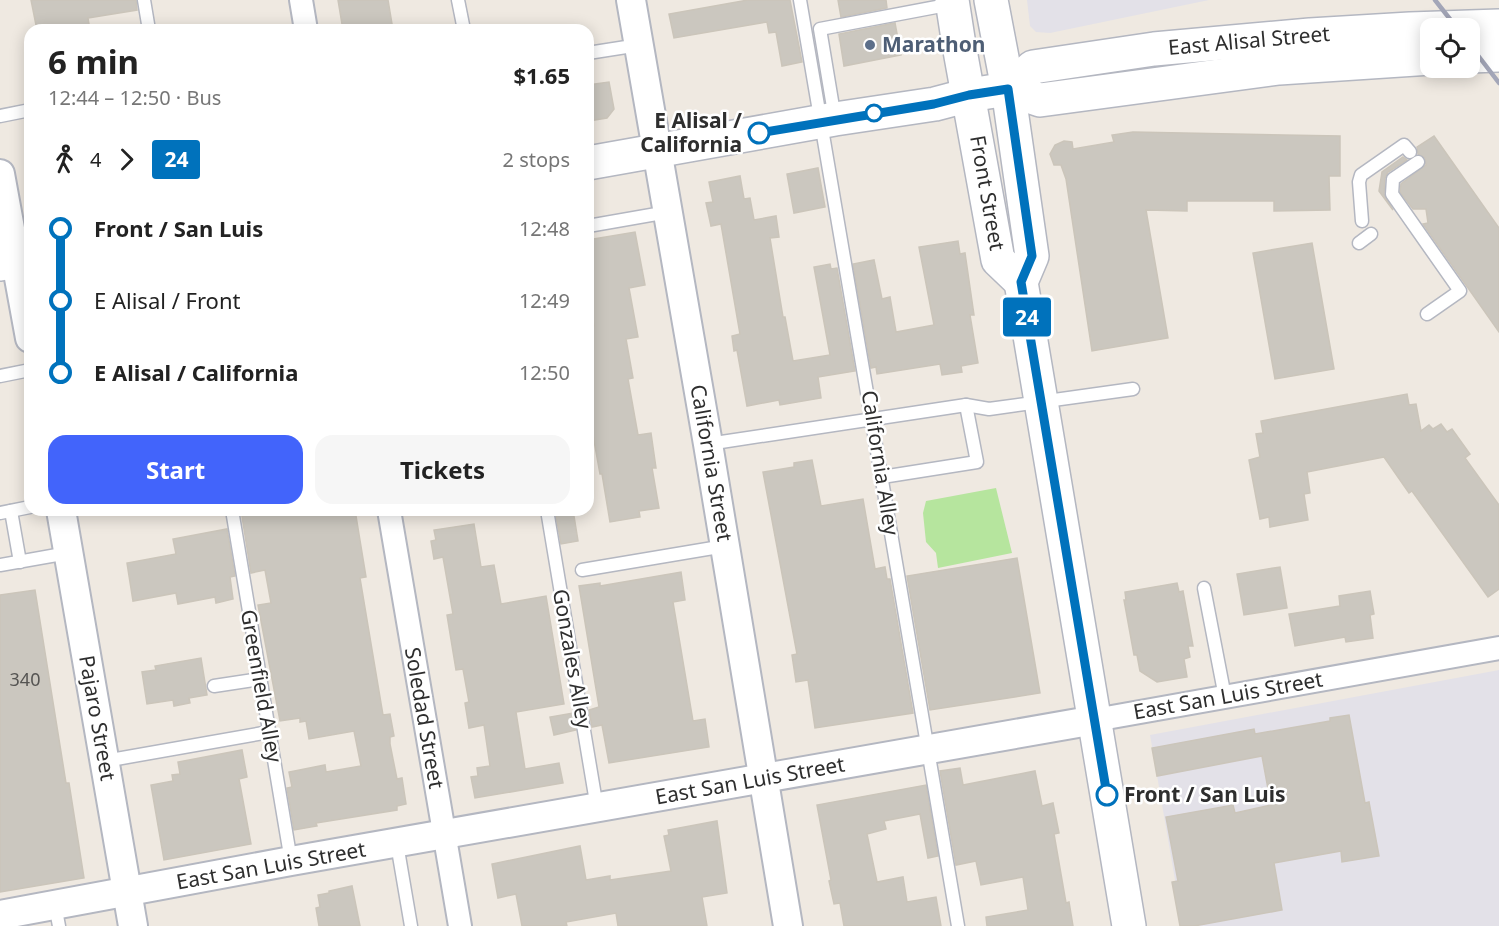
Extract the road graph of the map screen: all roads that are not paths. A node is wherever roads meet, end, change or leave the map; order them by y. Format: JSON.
{"nodes":[{"id":1,"x":144,"y":0,"type":"edge"},
{"id":2,"x":301,"y":0,"type":"edge"},
{"id":3,"x":459,"y":0,"type":"edge"},
{"id":4,"x":631,"y":0,"type":"edge"},
{"id":5,"x":800,"y":0,"type":"edge"},
{"id":6,"x":991,"y":0,"type":"edge"},
{"id":7,"x":953,"y":2,"type":"edge"},
{"id":8,"x":149,"y":24,"type":"edge"},
{"id":9,"x":305,"y":24,"type":"edge"},
{"id":10,"x":463,"y":24,"type":"edge"},
{"id":11,"x":1499,"y":26,"type":"edge"},
{"id":12,"x":639,"y":45,"type":"junction"},
{"id":13,"x":594,"y":52,"type":"edge"},
{"id":14,"x":1499,"y":55,"type":"edge"},
{"id":15,"x":1480,"y":56,"type":"edge"},
{"id":16,"x":1420,"y":59,"type":"edge"},
{"id":17,"x":1008,"y":89,"type":"junction"},
{"id":18,"x":969,"y":95,"type":"junction"},
{"id":19,"x":24,"y":111,"type":"edge"},
{"id":20,"x":0,"y":116,"type":"edge"},
{"id":21,"x":828,"y":120,"type":"junction"},
{"id":22,"x":658,"y":152,"type":"junction"},
{"id":23,"x":594,"y":162,"type":"edge"},
{"id":24,"x":0,"y":174,"type":"edge"},
{"id":25,"x":669,"y":212,"type":"junction"},
{"id":26,"x":1362,"y":221,"type":"dead end"},
{"id":27,"x":594,"y":225,"type":"edge"},
{"id":28,"x":1371,"y":234,"type":"dead end"},
{"id":29,"x":1359,"y":243,"type":"dead end"},
{"id":30,"x":15,"y":262,"type":"edge"},
{"id":31,"x":1021,"y":282,"type":"junction"},
{"id":32,"x":24,"y":304,"type":"edge"},
{"id":33,"x":1427,"y":314,"type":"dead end"},
{"id":34,"x":24,"y":371,"type":"edge"},
{"id":35,"x":0,"y":376,"type":"edge"},
{"id":36,"x":1133,"y":389,"type":"dead end"},
{"id":37,"x":1040,"y":402,"type":"junction"},
{"id":38,"x":966,"y":405,"type":"junction"},
{"id":39,"x":873,"y":419,"type":"junction"},
{"id":40,"x":708,"y":444,"type":"junction"},
{"id":41,"x":882,"y":477,"type":"junction"},
{"id":42,"x":24,"y":508,"type":"edge"},
{"id":43,"x":5,"y":512,"type":"edge"},
{"id":44,"x":62,"y":516,"type":"edge"},
{"id":45,"x":233,"y":516,"type":"edge"},
{"id":46,"x":391,"y":516,"type":"edge"},
{"id":47,"x":548,"y":516,"type":"edge"},
{"id":48,"x":725,"y":546,"type":"junction"},
{"id":49,"x":68,"y":553,"type":"junction"},
{"id":50,"x":20,"y":562,"type":"junction"},
{"id":51,"x":0,"y":565,"type":"edge"},
{"id":52,"x":582,"y":570,"type":"dead end"},
{"id":53,"x":1204,"y":588,"type":"dead end"},
{"id":54,"x":1499,"y":648,"type":"edge"},
{"id":55,"x":260,"y":679,"type":"junction"},
{"id":56,"x":214,"y":686,"type":"dead end"},
{"id":57,"x":1225,"y":697,"type":"junction"},
{"id":58,"x":1095,"y":720,"type":"junction"},
{"id":59,"x":269,"y":732,"type":"junction"},
{"id":60,"x":927,"y":751,"type":"junction"},
{"id":61,"x":105,"y":761,"type":"junction"},
{"id":62,"x":763,"y":779,"type":"junction"},
{"id":63,"x":597,"y":808,"type":"junction"},
{"id":64,"x":444,"y":835,"type":"junction"},
{"id":65,"x":397,"y":844,"type":"junction"},
{"id":66,"x":291,"y":861,"type":"junction"},
{"id":67,"x":128,"y":891,"type":"junction"},
{"id":68,"x":0,"y":915,"type":"edge"},
{"id":69,"x":57,"y":915,"type":"edge"},
{"id":70,"x":133,"y":926,"type":"edge"},
{"id":71,"x":411,"y":926,"type":"edge"},
{"id":72,"x":460,"y":926,"type":"edge"},
{"id":73,"x":788,"y":926,"type":"edge"},
{"id":74,"x":958,"y":926,"type":"edge"},
{"id":75,"x":1129,"y":926,"type":"edge"}],
"edges":[{"from":1,"to":8,"type":"lane"},
{"from":2,"to":9,"type":"street"},
{"from":3,"to":10,"type":"lane"},
{"from":4,"to":12,"type":"street","name":"California Street"},
{"from":5,"to":21,"type":"lane","name":"California Alley"},
{"from":6,"to":17,"type":"main road","name":"Front Street"},
{"from":7,"to":18,"type":"main road","name":"Front Street"},
{"from":7,"to":21,"type":"lane"},
{"from":11,"to":17,"type":"main road","name":"East Alisal Street"},
{"from":12,"to":13,"type":"lane"},
{"from":12,"to":22,"type":"street","name":"California Street"},
{"from":14,"to":15,"type":"main road"},
{"from":16,"to":17,"type":"main road","name":"East Alisal Street"},
{"from":17,"to":18,"type":"main road","name":"East Alisal Street"},
{"from":17,"to":31,"type":"main road","name":"Front Street"},
{"from":18,"to":21,"type":"main road","name":"East Alisal Street"},
{"from":18,"to":31,"type":"main road","name":"Front Street"},
{"from":19,"to":20,"type":"lane"},
{"from":21,"to":22,"type":"main road","name":"East Alisal Street"},
{"from":21,"to":39,"type":"lane","name":"California Alley"},
{"from":22,"to":23,"type":"main road","name":"East Alisal Street"},
{"from":22,"to":25,"type":"street","name":"California Street"},
{"from":24,"to":30,"type":"street"},
{"from":25,"to":27,"type":"lane"},
{"from":25,"to":40,"type":"street","name":"California Street"},
{"from":26,"to":33,"type":"lane"},
{"from":28,"to":29,"type":"lane"},
{"from":30,"to":32,"type":"street"},
{"from":31,"to":37,"type":"main road"},
{"from":34,"to":35,"type":"lane"},
{"from":36,"to":37,"type":"lane"},
{"from":37,"to":38,"type":"lane"},
{"from":37,"to":58,"type":"main road"},
{"from":38,"to":39,"type":"lane"},
{"from":38,"to":41,"type":"lane"},
{"from":39,"to":40,"type":"lane"},
{"from":39,"to":41,"type":"lane","name":"California Alley"},
{"from":40,"to":48,"type":"street","name":"California Street"},
{"from":41,"to":60,"type":"lane","name":"California Alley"},
{"from":42,"to":43,"type":"lane"},
{"from":43,"to":50,"type":"lane"},
{"from":44,"to":49,"type":"street","name":"Pajaro Street"},
{"from":45,"to":55,"type":"lane","name":"Greenfield Alley"},
{"from":46,"to":64,"type":"street","name":"Soledad Street"},
{"from":47,"to":63,"type":"lane","name":"Gonzales Alley"},
{"from":48,"to":52,"type":"lane"},
{"from":48,"to":62,"type":"street","name":"California Street"},
{"from":49,"to":50,"type":"lane"},
{"from":49,"to":61,"type":"street","name":"Pajaro Street"},
{"from":50,"to":51,"type":"lane"},
{"from":53,"to":57,"type":"lane"},
{"from":54,"to":57,"type":"street","name":"East San Luis Street"},
{"from":55,"to":56,"type":"lane"},
{"from":55,"to":59,"type":"lane","name":"Greenfield Alley"},
{"from":57,"to":58,"type":"street","name":"East San Luis Street"},
{"from":58,"to":60,"type":"street","name":"East San Luis Street"},
{"from":58,"to":75,"type":"main road"},
{"from":59,"to":61,"type":"lane"},
{"from":59,"to":66,"type":"lane","name":"Greenfield Alley"},
{"from":60,"to":62,"type":"street","name":"East San Luis Street"},
{"from":60,"to":74,"type":"lane","name":"California Alley"},
{"from":61,"to":67,"type":"street","name":"Pajaro Street"},
{"from":62,"to":63,"type":"street","name":"East San Luis Street"},
{"from":62,"to":73,"type":"street","name":"California Street"},
{"from":63,"to":64,"type":"street","name":"East San Luis Street"},
{"from":64,"to":65,"type":"street","name":"East San Luis Street"},
{"from":64,"to":72,"type":"street","name":"Soledad Street"},
{"from":65,"to":66,"type":"street","name":"East San Luis Street"},
{"from":65,"to":71,"type":"lane"},
{"from":66,"to":67,"type":"street","name":"East San Luis Street"},
{"from":67,"to":69,"type":"street","name":"East San Luis Street"},
{"from":67,"to":70,"type":"street","name":"Pajaro Street"},
{"from":68,"to":69,"type":"street","name":"East San Luis Street"}]}
